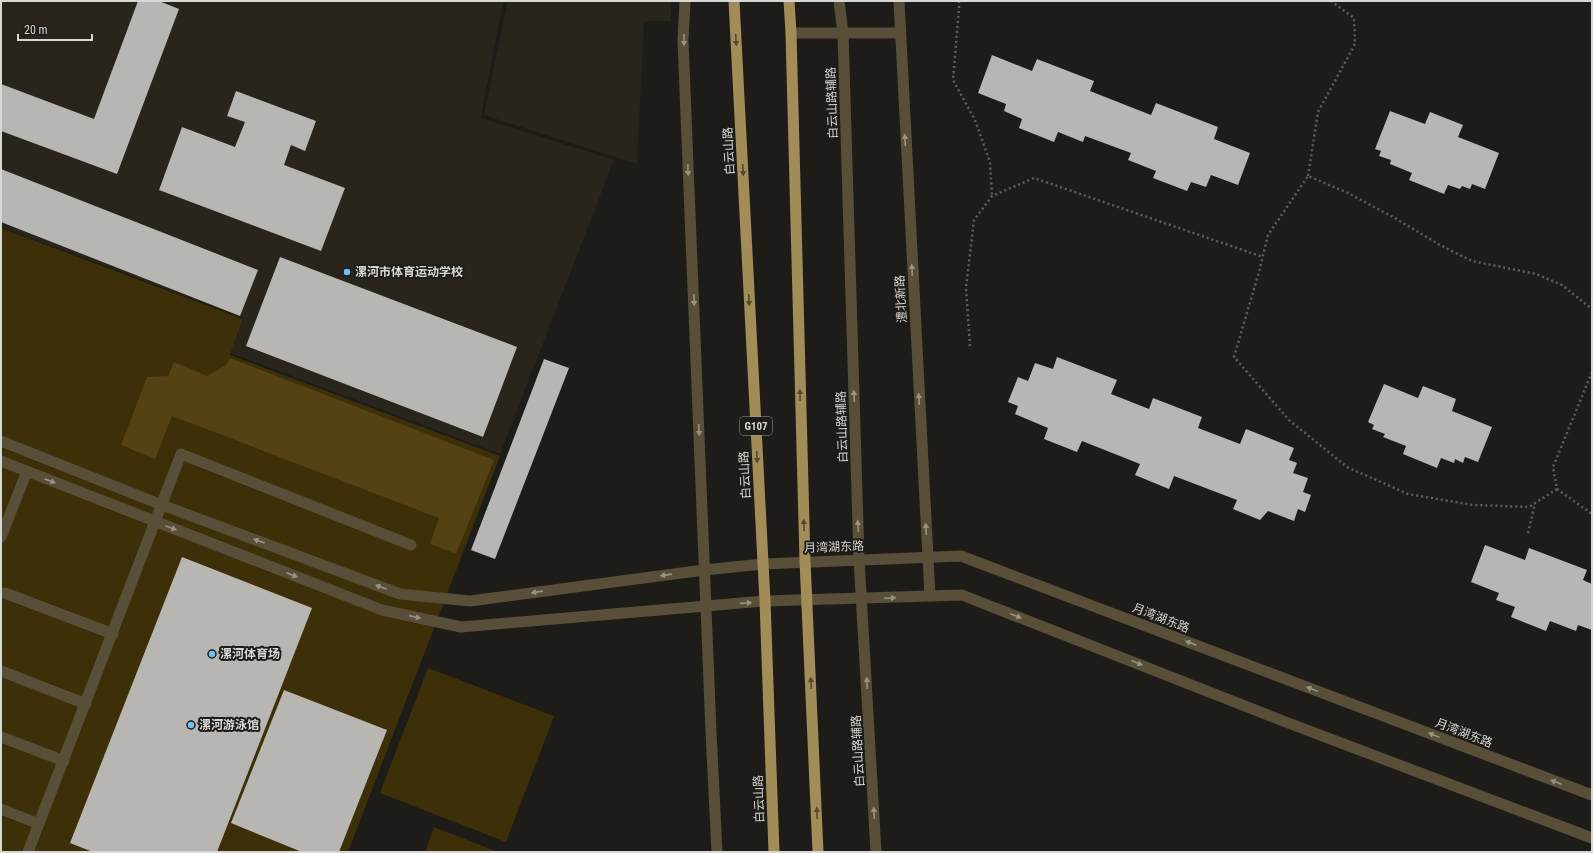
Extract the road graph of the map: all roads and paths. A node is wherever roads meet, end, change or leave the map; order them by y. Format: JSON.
{"nodes":[{"id":1,"x":685,"y":1,"type":"edge"},
{"id":2,"x":734,"y":1,"type":"edge"},
{"id":3,"x":789,"y":1,"type":"edge"},
{"id":4,"x":839,"y":1,"type":"edge"},
{"id":5,"x":899,"y":1,"type":"edge"},
{"id":6,"x":959,"y":1,"type":"edge"},
{"id":7,"x":1331,"y":1,"type":"edge"},
{"id":8,"x":791,"y":33,"type":"junction"},
{"id":9,"x":843,"y":33,"type":"junction"},
{"id":10,"x":900,"y":33,"type":"junction"},
{"id":11,"x":1308,"y":176,"type":"junction"},
{"id":12,"x":992,"y":196,"type":"junction"},
{"id":13,"x":1263,"y":257,"type":"junction"},
{"id":14,"x":1592,"y":309,"type":"edge"},
{"id":15,"x":970,"y":346,"type":"dead end"},
{"id":16,"x":1592,"y":372,"type":"edge"},
{"id":17,"x":1,"y":441,"type":"edge"},
{"id":18,"x":1,"y":461,"type":"edge"},
{"id":19,"x":26,"y":471,"type":"junction"},
{"id":20,"x":1557,"y":489,"type":"junction"},
{"id":21,"x":1535,"y":503,"type":"junction"},
{"id":22,"x":162,"y":505,"type":"junction"},
{"id":23,"x":1592,"y":514,"type":"edge"},
{"id":24,"x":156,"y":522,"type":"junction"},
{"id":25,"x":1528,"y":533,"type":"dead end"},
{"id":26,"x":1,"y":538,"type":"edge"},
{"id":27,"x":411,"y":545,"type":"dead end"},
{"id":28,"x":928,"y":557,"type":"junction"},
{"id":29,"x":859,"y":559,"type":"junction"},
{"id":30,"x":805,"y":561,"type":"junction"},
{"id":31,"x":763,"y":564,"type":"junction"},
{"id":32,"x":704,"y":570,"type":"junction"},
{"id":33,"x":5,"y":593,"type":"dead end"},
{"id":34,"x":930,"y":596,"type":"junction"},
{"id":35,"x":862,"y":599,"type":"junction"},
{"id":36,"x":807,"y":601,"type":"junction"},
{"id":37,"x":765,"y":602,"type":"junction"},
{"id":38,"x":707,"y":606,"type":"junction"},
{"id":39,"x":113,"y":634,"type":"junction"},
{"id":40,"x":1,"y":672,"type":"edge"},
{"id":41,"x":86,"y":704,"type":"junction"},
{"id":42,"x":1,"y":737,"type":"edge"},
{"id":43,"x":64,"y":761,"type":"junction"},
{"id":44,"x":1592,"y":796,"type":"edge"},
{"id":45,"x":1,"y":809,"type":"edge"},
{"id":46,"x":39,"y":824,"type":"junction"},
{"id":47,"x":1592,"y":838,"type":"edge"},
{"id":48,"x":28,"y":852,"type":"edge"},
{"id":49,"x":717,"y":852,"type":"edge"},
{"id":50,"x":774,"y":852,"type":"edge"},
{"id":51,"x":818,"y":852,"type":"edge"},
{"id":52,"x":876,"y":852,"type":"edge"}],
"edges":[{"from":1,"to":32,"type":"street","one_way":true},
{"from":2,"to":31,"type":"highway","name":"白云山路","number":"G107","one_way":true},
{"from":3,"to":8,"type":"highway"},
{"from":4,"to":9,"type":"street","name":"白云山路辅路"},
{"from":5,"to":10,"type":"street","name":"澧北新路"},
{"from":6,"to":12,"type":"path"},
{"from":7,"to":11,"type":"path"},
{"from":8,"to":9,"type":"street"},
{"from":30,"to":8,"type":"highway","one_way":true},
{"from":9,"to":10,"type":"street"},
{"from":29,"to":9,"type":"street","name":"白云山路辅路","one_way":true},
{"from":28,"to":10,"type":"street","name":"澧北新路","one_way":true},
{"from":11,"to":13,"type":"path"},
{"from":11,"to":14,"type":"path"},
{"from":12,"to":13,"type":"path"},
{"from":12,"to":15,"type":"path"},
{"from":13,"to":21,"type":"path"},
{"from":16,"to":20,"type":"path"},
{"from":17,"to":22,"type":"street","name":"月湾湖东路"},
{"from":18,"to":19,"type":"street"},
{"from":19,"to":24,"type":"street","one_way":true},
{"from":19,"to":26,"type":"street"},
{"from":20,"to":21,"type":"path"},
{"from":20,"to":23,"type":"path"},
{"from":21,"to":25,"type":"path"},
{"from":22,"to":24,"type":"street"},
{"from":22,"to":27,"type":"street"},
{"from":32,"to":22,"type":"street","name":"月湾湖东路","one_way":true},
{"from":24,"to":38,"type":"street","one_way":true},
{"from":24,"to":39,"type":"street"},
{"from":28,"to":29,"type":"street","name":"月湾湖东路"},
{"from":28,"to":34,"type":"street","name":"澧北新路"},
{"from":44,"to":28,"type":"street","name":"月湾湖东路","one_way":true},
{"from":29,"to":30,"type":"street","name":"月湾湖东路"},
{"from":29,"to":35,"type":"street","name":"白云山路辅路"},
{"from":30,"to":31,"type":"street","name":"月湾湖东路"},
{"from":30,"to":36,"type":"highway"},
{"from":31,"to":32,"type":"street","name":"月湾湖东路"},
{"from":31,"to":37,"type":"highway","name":"白云山路","number":"G107"},
{"from":32,"to":38,"type":"street"},
{"from":33,"to":39,"type":"street"},
{"from":35,"to":34,"type":"street","one_way":true},
{"from":34,"to":47,"type":"street","one_way":true},
{"from":35,"to":36,"type":"street"},
{"from":52,"to":35,"type":"street","name":"白云山路辅路","one_way":true},
{"from":36,"to":37,"type":"street"},
{"from":51,"to":36,"type":"highway","one_way":true},
{"from":38,"to":37,"type":"street","one_way":true},
{"from":37,"to":50,"type":"highway","name":"白云山路","number":"G107"},
{"from":38,"to":49,"type":"street"},
{"from":39,"to":41,"type":"street"},
{"from":40,"to":41,"type":"street"},
{"from":41,"to":43,"type":"street"},
{"from":42,"to":43,"type":"street"},
{"from":43,"to":46,"type":"street"},
{"from":45,"to":46,"type":"street"},
{"from":46,"to":48,"type":"street"}]}
